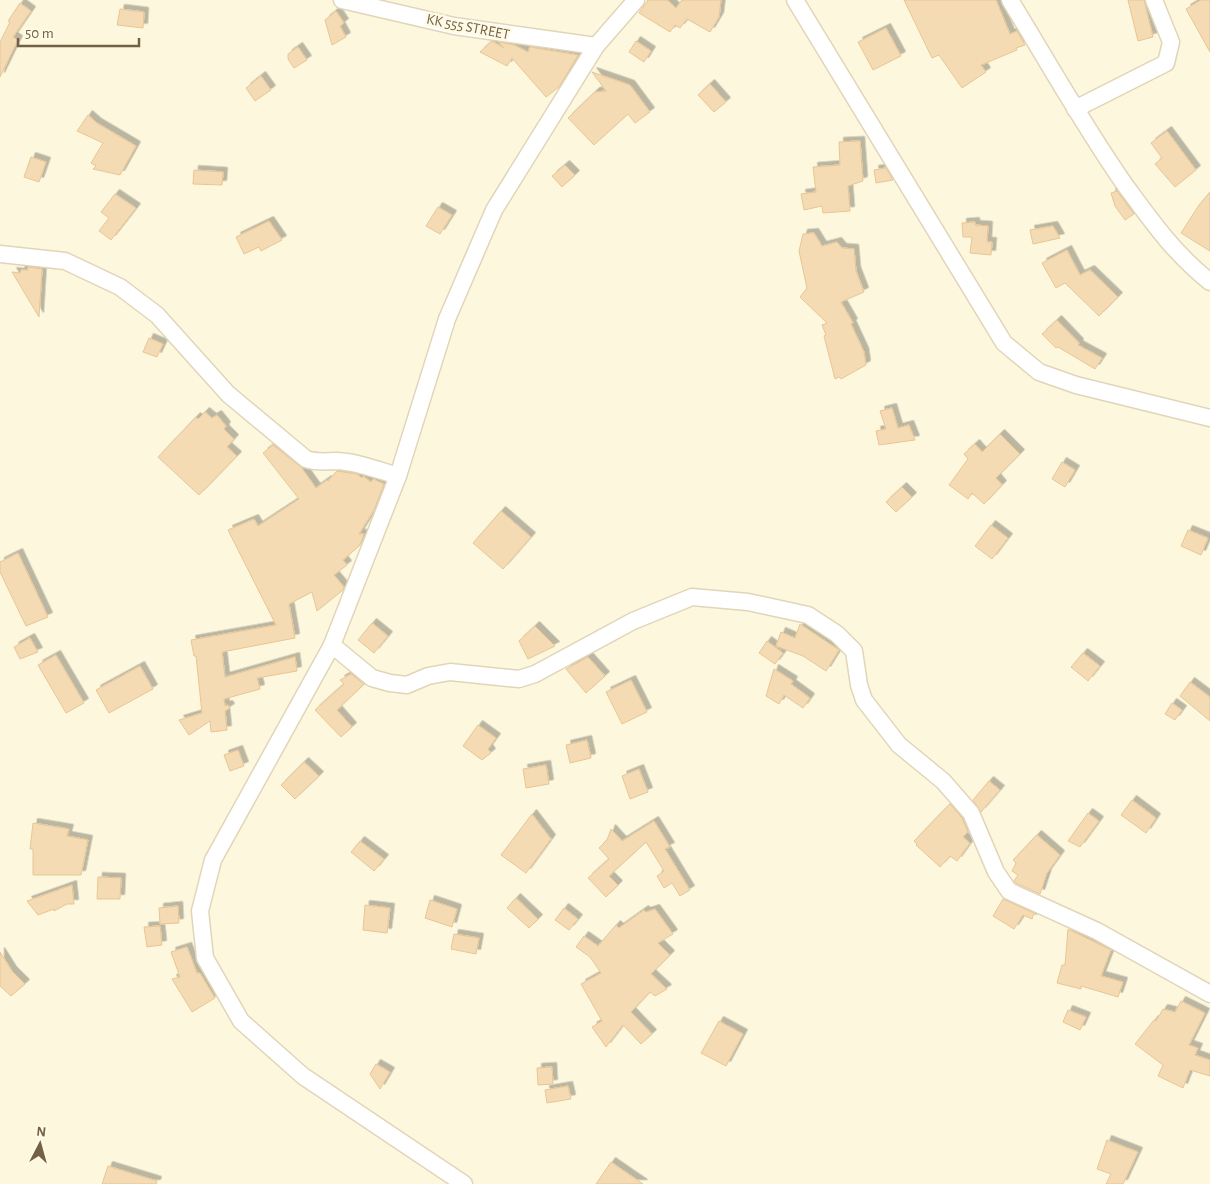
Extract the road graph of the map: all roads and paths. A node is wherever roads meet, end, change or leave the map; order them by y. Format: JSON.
{"nodes":[{"id":1,"x":342,"y":0,"type":"edge"},
{"id":2,"x":636,"y":0,"type":"edge"},
{"id":3,"x":795,"y":0,"type":"edge"},
{"id":4,"x":1010,"y":0,"type":"edge"},
{"id":5,"x":1154,"y":0,"type":"edge"},
{"id":6,"x":620,"y":7,"type":"edge"},
{"id":7,"x":596,"y":46,"type":"junction"},
{"id":8,"x":1076,"y":109,"type":"junction"},
{"id":9,"x":0,"y":254,"type":"edge"},
{"id":10,"x":1210,"y":282,"type":"edge"},
{"id":11,"x":1210,"y":418,"type":"edge"},
{"id":12,"x":398,"y":476,"type":"junction"},
{"id":13,"x":332,"y":645,"type":"junction"},
{"id":14,"x":1210,"y":994,"type":"edge"},
{"id":15,"x":464,"y":1184,"type":"edge"}],
"edges":[{"from":1,"to":7,"type":"street","name":"KK 555 STREET"},
{"from":2,"to":6,"type":"street"},
{"from":3,"to":11,"type":"street"},
{"from":4,"to":8,"type":"street"},
{"from":5,"to":8,"type":"street"},
{"from":6,"to":7,"type":"street"},
{"from":7,"to":12,"type":"street"},
{"from":8,"to":10,"type":"street"},
{"from":9,"to":12,"type":"street"},
{"from":12,"to":13,"type":"street"},
{"from":13,"to":14,"type":"street"},
{"from":13,"to":15,"type":"street"}]}
